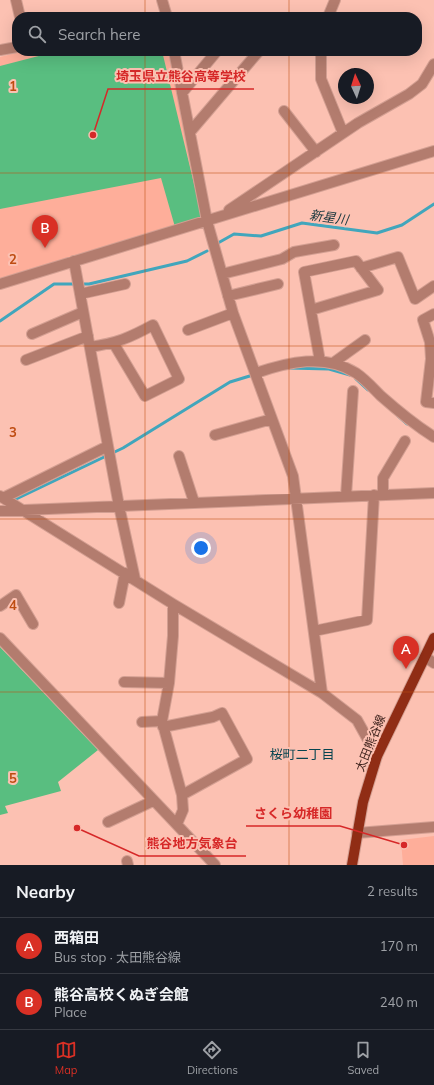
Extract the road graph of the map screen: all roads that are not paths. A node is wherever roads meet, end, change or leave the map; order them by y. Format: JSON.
{"nodes":[{"id":1,"x":16,"y":0,"type":"edge"},
{"id":2,"x":162,"y":0,"type":"edge"},
{"id":3,"x":335,"y":0,"type":"edge"},
{"id":4,"x":19,"y":12,"type":"edge"},
{"id":5,"x":164,"y":12,"type":"edge"},
{"id":6,"x":330,"y":12,"type":"edge"},
{"id":7,"x":12,"y":47,"type":"edge"},
{"id":8,"x":0,"y":50,"type":"edge"},
{"id":9,"x":175,"y":56,"type":"edge"},
{"id":10,"x":213,"y":56,"type":"edge"},
{"id":11,"x":251,"y":56,"type":"edge"},
{"id":12,"x":321,"y":56,"type":"edge"},
{"id":13,"x":434,"y":64,"type":"edge"},
{"id":14,"x":182,"y":93,"type":"junction"},
{"id":15,"x":284,"y":111,"type":"dead end"},
{"id":16,"x":190,"y":132,"type":"junction"},
{"id":17,"x":344,"y":133,"type":"junction"},
{"id":18,"x":434,"y":151,"type":"edge"},
{"id":19,"x":316,"y":152,"type":"junction"},
{"id":20,"x":219,"y":216,"type":"junction"},
{"id":21,"x":207,"y":221,"type":"junction"},
{"id":22,"x":334,"y":245,"type":"dead end"},
{"id":23,"x":74,"y":261,"type":"junction"},
{"id":24,"x":361,"y":268,"type":"junction"},
{"id":25,"x":222,"y":274,"type":"junction"},
{"id":26,"x":0,"y":284,"type":"edge"},
{"id":27,"x":125,"y":284,"type":"dead end"},
{"id":28,"x":278,"y":284,"type":"dead end"},
{"id":29,"x":434,"y":286,"type":"edge"},
{"id":30,"x":80,"y":292,"type":"junction"},
{"id":31,"x":228,"y":296,"type":"junction"},
{"id":32,"x":310,"y":310,"type":"junction"},
{"id":33,"x":84,"y":312,"type":"junction"},
{"id":34,"x":233,"y":313,"type":"junction"},
{"id":35,"x":434,"y":314,"type":"edge"},
{"id":36,"x":188,"y":330,"type":"dead end"},
{"id":37,"x":32,"y":334,"type":"dead end"},
{"id":38,"x":88,"y":336,"type":"junction"},
{"id":39,"x":364,"y":340,"type":"dead end"},
{"id":40,"x":114,"y":344,"type":"junction"},
{"id":41,"x":90,"y":347,"type":"junction"},
{"id":42,"x":26,"y":360,"type":"dead end"},
{"id":43,"x":320,"y":361,"type":"junction"},
{"id":44,"x":332,"y":363,"type":"junction"},
{"id":45,"x":256,"y":373,"type":"junction"},
{"id":46,"x":353,"y":391,"type":"dead end"},
{"id":47,"x":434,"y":403,"type":"edge"},
{"id":48,"x":272,"y":419,"type":"junction"},
{"id":49,"x":215,"y":435,"type":"dead end"},
{"id":50,"x":434,"y":437,"type":"edge"},
{"id":51,"x":405,"y":441,"type":"dead end"},
{"id":52,"x":108,"y":447,"type":"junction"},
{"id":53,"x":179,"y":456,"type":"dead end"},
{"id":54,"x":434,"y":493,"type":"edge"},
{"id":55,"x":379,"y":494,"type":"junction"},
{"id":56,"x":346,"y":496,"type":"junction"},
{"id":57,"x":2,"y":497,"type":"edge"},
{"id":58,"x":296,"y":498,"type":"junction"},
{"id":59,"x":194,"y":502,"type":"junction"},
{"id":60,"x":119,"y":506,"type":"junction"},
{"id":61,"x":20,"y":508,"type":"junction"},
{"id":62,"x":0,"y":511,"type":"edge"},
{"id":63,"x":125,"y":573,"type":"junction"},
{"id":64,"x":135,"y":580,"type":"junction"},
{"id":65,"x":119,"y":603,"type":"dead end"},
{"id":66,"x":173,"y":604,"type":"junction"},
{"id":67,"x":0,"y":606,"type":"edge"},
{"id":68,"x":33,"y":624,"type":"dead end"},
{"id":69,"x":314,"y":631,"type":"junction"},
{"id":70,"x":0,"y":638,"type":"edge"},
{"id":71,"x":434,"y":638,"type":"edge"},
{"id":72,"x":425,"y":657,"type":"junction"},
{"id":73,"x":434,"y":663,"type":"edge"},
{"id":74,"x":124,"y":682,"type":"dead end"},
{"id":75,"x":169,"y":683,"type":"junction"},
{"id":76,"x":322,"y":692,"type":"junction"},
{"id":77,"x":142,"y":722,"type":"dead end"},
{"id":78,"x":163,"y":724,"type":"junction"},
{"id":79,"x":377,"y":756,"type":"junction"},
{"id":80,"x":182,"y":795,"type":"junction"},
{"id":81,"x":153,"y":801,"type":"junction"},
{"id":82,"x":108,"y":822,"type":"dead end"},
{"id":83,"x":177,"y":824,"type":"junction"},
{"id":84,"x":434,"y":827,"type":"edge"},
{"id":85,"x":357,"y":833,"type":"junction"},
{"id":86,"x":215,"y":865,"type":"edge"},
{"id":87,"x":352,"y":865,"type":"edge"}],
"edges":[{"from":1,"to":4,"type":"street"},
{"from":2,"to":5,"type":"street"},
{"from":3,"to":6,"type":"street"},
{"from":7,"to":8,"type":"street"},
{"from":9,"to":14,"type":"street"},
{"from":10,"to":14,"type":"street"},
{"from":11,"to":16,"type":"street"},
{"from":12,"to":17,"type":"street"},
{"from":13,"to":17,"type":"street"},
{"from":14,"to":16,"type":"street"},
{"from":15,"to":19,"type":"street"},
{"from":16,"to":21,"type":"street"},
{"from":17,"to":19,"type":"street"},
{"from":18,"to":20,"type":"street"},
{"from":19,"to":20,"type":"street"},
{"from":20,"to":21,"type":"street"},
{"from":21,"to":23,"type":"street"},
{"from":21,"to":25,"type":"street"},
{"from":22,"to":25,"type":"street"},
{"from":23,"to":26,"type":"street"},
{"from":23,"to":30,"type":"street"},
{"from":24,"to":29,"type":"street"},
{"from":24,"to":32,"type":"street"},
{"from":24,"to":32,"type":"street"},
{"from":25,"to":31,"type":"street"},
{"from":27,"to":30,"type":"street"},
{"from":28,"to":31,"type":"street"},
{"from":30,"to":33,"type":"street"},
{"from":31,"to":34,"type":"street"},
{"from":32,"to":43,"type":"street"},
{"from":33,"to":37,"type":"street"},
{"from":33,"to":38,"type":"street"},
{"from":34,"to":36,"type":"street"},
{"from":34,"to":45,"type":"street"},
{"from":35,"to":47,"type":"street"},
{"from":38,"to":41,"type":"street"},
{"from":38,"to":42,"type":"street"},
{"from":39,"to":44,"type":"street"},
{"from":40,"to":40,"type":"street"},
{"from":40,"to":41,"type":"street"},
{"from":41,"to":52,"type":"street"},
{"from":43,"to":44,"type":"street"},
{"from":43,"to":45,"type":"street"},
{"from":44,"to":50,"type":"street"},
{"from":45,"to":48,"type":"street"},
{"from":46,"to":56,"type":"street"},
{"from":48,"to":49,"type":"street"},
{"from":48,"to":58,"type":"street"},
{"from":51,"to":55,"type":"street"},
{"from":52,"to":57,"type":"street"},
{"from":52,"to":60,"type":"street"},
{"from":53,"to":59,"type":"street"},
{"from":54,"to":55,"type":"street"},
{"from":55,"to":56,"type":"street"},
{"from":55,"to":69,"type":"street"},
{"from":56,"to":58,"type":"street"},
{"from":57,"to":61,"type":"street"},
{"from":58,"to":59,"type":"street"},
{"from":58,"to":69,"type":"street"},
{"from":59,"to":60,"type":"street"},
{"from":60,"to":61,"type":"street"},
{"from":60,"to":64,"type":"street"},
{"from":61,"to":62,"type":"street"},
{"from":61,"to":63,"type":"street"},
{"from":63,"to":64,"type":"street"},
{"from":63,"to":65,"type":"street"},
{"from":64,"to":66,"type":"street"},
{"from":66,"to":75,"type":"street"},
{"from":66,"to":76,"type":"street"},
{"from":67,"to":68,"type":"street"},
{"from":69,"to":76,"type":"street"},
{"from":70,"to":81,"type":"street"},
{"from":71,"to":72,"type":"main road","name":"太田熊谷線"},
{"from":72,"to":73,"type":"street"},
{"from":72,"to":79,"type":"main road","name":"太田熊谷線"},
{"from":74,"to":75,"type":"street"},
{"from":75,"to":78,"type":"street"},
{"from":76,"to":79,"type":"street"},
{"from":77,"to":78,"type":"street"},
{"from":78,"to":80,"type":"street"},
{"from":78,"to":80,"type":"street"},
{"from":79,"to":85,"type":"main road","name":"太田熊谷線"},
{"from":80,"to":83,"type":"street"},
{"from":81,"to":82,"type":"street"},
{"from":81,"to":83,"type":"street"},
{"from":83,"to":86,"type":"street"},
{"from":84,"to":85,"type":"street"},
{"from":85,"to":87,"type":"main road","name":"太田熊谷線"}]}
